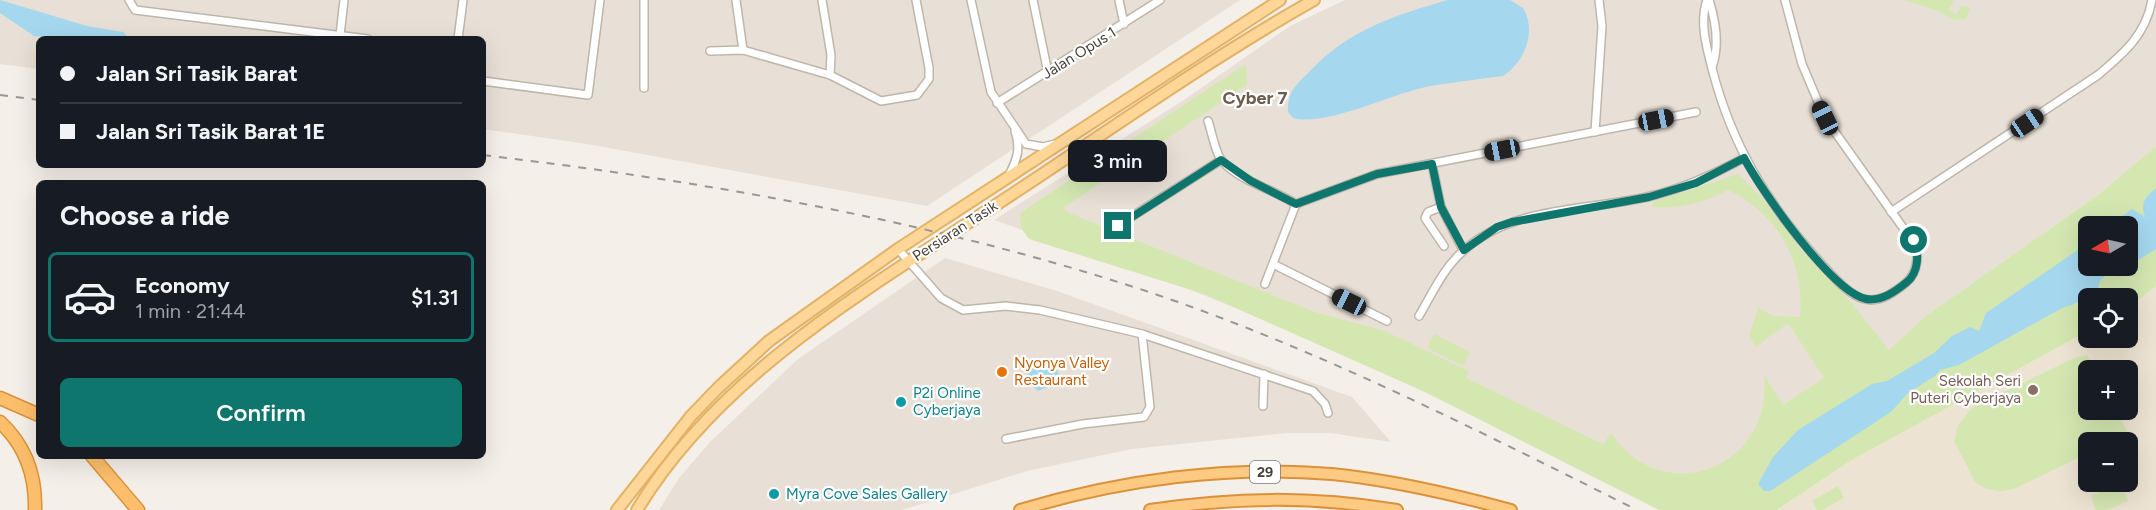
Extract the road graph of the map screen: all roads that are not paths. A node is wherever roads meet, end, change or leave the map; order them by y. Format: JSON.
{"nodes":[{"id":1,"x":129,"y":0,"type":"edge"},
{"id":2,"x":344,"y":0,"type":"edge"},
{"id":3,"x":463,"y":0,"type":"edge"},
{"id":4,"x":600,"y":0,"type":"edge"},
{"id":5,"x":644,"y":0,"type":"edge"},
{"id":6,"x":736,"y":0,"type":"edge"},
{"id":7,"x":822,"y":0,"type":"edge"},
{"id":8,"x":916,"y":0,"type":"edge"},
{"id":9,"x":971,"y":0,"type":"edge"},
{"id":10,"x":1033,"y":0,"type":"edge"},
{"id":11,"x":1119,"y":0,"type":"edge"},
{"id":12,"x":1160,"y":0,"type":"edge"},
{"id":13,"x":1280,"y":0,"type":"edge"},
{"id":14,"x":1314,"y":0,"type":"edge"},
{"id":15,"x":1599,"y":0,"type":"edge"},
{"id":16,"x":1708,"y":0,"type":"edge"},
{"id":17,"x":1785,"y":0,"type":"edge"},
{"id":18,"x":2152,"y":0,"type":"edge"},
{"id":19,"x":1124,"y":24,"type":"junction"},
{"id":20,"x":340,"y":35,"type":"junction"},
{"id":21,"x":347,"y":36,"type":"edge"},
{"id":22,"x":458,"y":36,"type":"edge"},
{"id":23,"x":743,"y":50,"type":"junction"},
{"id":24,"x":710,"y":51,"type":"dead end"},
{"id":25,"x":1048,"y":72,"type":"junction"},
{"id":26,"x":830,"y":75,"type":"junction"},
{"id":27,"x":486,"y":81,"type":"edge"},
{"id":28,"x":644,"y":88,"type":"dead end"},
{"id":29,"x":997,"y":103,"type":"junction"},
{"id":30,"x":1696,"y":112,"type":"dead end"},
{"id":31,"x":1208,"y":121,"type":"dead end"},
{"id":32,"x":1014,"y":128,"type":"junction"},
{"id":33,"x":1595,"y":132,"type":"junction"},
{"id":34,"x":1062,"y":142,"type":"junction"},
{"id":35,"x":1744,"y":158,"type":"junction"},
{"id":36,"x":1221,"y":160,"type":"junction"},
{"id":37,"x":1432,"y":164,"type":"junction"},
{"id":38,"x":1006,"y":180,"type":"junction"},
{"id":39,"x":1296,"y":204,"type":"junction"},
{"id":40,"x":1441,"y":207,"type":"junction"},
{"id":41,"x":1892,"y":212,"type":"junction"},
{"id":42,"x":1118,"y":226,"type":"dead end"},
{"id":43,"x":1444,"y":246,"type":"dead end"},
{"id":44,"x":898,"y":249,"type":"junction"},
{"id":45,"x":1464,"y":250,"type":"junction"},
{"id":46,"x":908,"y":262,"type":"junction"},
{"id":47,"x":1273,"y":264,"type":"junction"},
{"id":48,"x":1265,"y":284,"type":"dead end"},
{"id":49,"x":1419,"y":316,"type":"dead end"},
{"id":50,"x":1387,"y":321,"type":"dead end"},
{"id":51,"x":1142,"y":334,"type":"junction"},
{"id":52,"x":1264,"y":374,"type":"junction"},
{"id":53,"x":0,"y":398,"type":"edge"},
{"id":54,"x":1263,"y":406,"type":"dead end"},
{"id":55,"x":1328,"y":413,"type":"dead end"},
{"id":56,"x":36,"y":414,"type":"edge"},
{"id":57,"x":0,"y":422,"type":"edge"},
{"id":58,"x":1006,"y":439,"type":"dead end"},
{"id":59,"x":95,"y":459,"type":"edge"},
{"id":60,"x":35,"y":510,"type":"edge"},
{"id":61,"x":138,"y":510,"type":"edge"},
{"id":62,"x":617,"y":510,"type":"edge"},
{"id":63,"x":637,"y":510,"type":"edge"},
{"id":64,"x":1020,"y":510,"type":"edge"},
{"id":65,"x":1150,"y":510,"type":"edge"},
{"id":66,"x":1397,"y":510,"type":"edge"},
{"id":67,"x":1510,"y":510,"type":"edge"}],
"edges":[{"from":1,"to":20,"type":"street"},
{"from":2,"to":20,"type":"street"},
{"from":3,"to":22,"type":"street"},
{"from":4,"to":27,"type":"street"},
{"from":5,"to":28,"type":"street"},
{"from":6,"to":23,"type":"street"},
{"from":7,"to":26,"type":"street"},
{"from":8,"to":26,"type":"street"},
{"from":9,"to":29,"type":"street"},
{"from":10,"to":25,"type":"street"},
{"from":11,"to":19,"type":"street"},
{"from":12,"to":19,"type":"street","name":"Jalan Opus 1"},
{"from":13,"to":34,"type":"main road","name":"Persiaran Tasik"},
{"from":14,"to":46,"type":"main road","name":"Persiaran Tasik"},
{"from":15,"to":33,"type":"street"},
{"from":16,"to":35,"type":"street"},
{"from":17,"to":41,"type":"street"},
{"from":18,"to":41,"type":"street"},
{"from":19,"to":25,"type":"street","name":"Jalan Opus 1"},
{"from":20,"to":21,"type":"street"},
{"from":23,"to":24,"type":"street"},
{"from":23,"to":26,"type":"street"},
{"from":25,"to":29,"type":"street","name":"Jalan Opus 1"},
{"from":29,"to":32,"type":"street"},
{"from":30,"to":33,"type":"street"},
{"from":31,"to":36,"type":"street"},
{"from":32,"to":34,"type":"street"},
{"from":32,"to":38,"type":"street"},
{"from":33,"to":37,"type":"street"},
{"from":34,"to":38,"type":"main road","name":"Persiaran Tasik"},
{"from":35,"to":41,"type":"street"},
{"from":35,"to":45,"type":"street"},
{"from":36,"to":39,"type":"street"},
{"from":36,"to":42,"type":"street"},
{"from":37,"to":39,"type":"street"},
{"from":37,"to":40,"type":"street"},
{"from":38,"to":44,"type":"main road","name":"Persiaran Tasik"},
{"from":39,"to":47,"type":"street"},
{"from":40,"to":43,"type":"street"},
{"from":40,"to":45,"type":"street"},
{"from":44,"to":46,"type":"street"},
{"from":44,"to":62,"type":"main road","name":"Persiaran Tasik"},
{"from":45,"to":49,"type":"street"},
{"from":46,"to":51,"type":"street"},
{"from":46,"to":63,"type":"main road","name":"Persiaran Tasik"},
{"from":47,"to":48,"type":"street"},
{"from":47,"to":50,"type":"street"},
{"from":51,"to":52,"type":"street"},
{"from":51,"to":58,"type":"street"},
{"from":52,"to":54,"type":"street"},
{"from":52,"to":55,"type":"street"},
{"from":53,"to":56,"type":"highway"},
{"from":57,"to":60,"type":"highway"},
{"from":59,"to":61,"type":"highway"},
{"from":64,"to":67,"type":"highway","number":"29"},
{"from":65,"to":66,"type":"highway","number":"29"}]}
